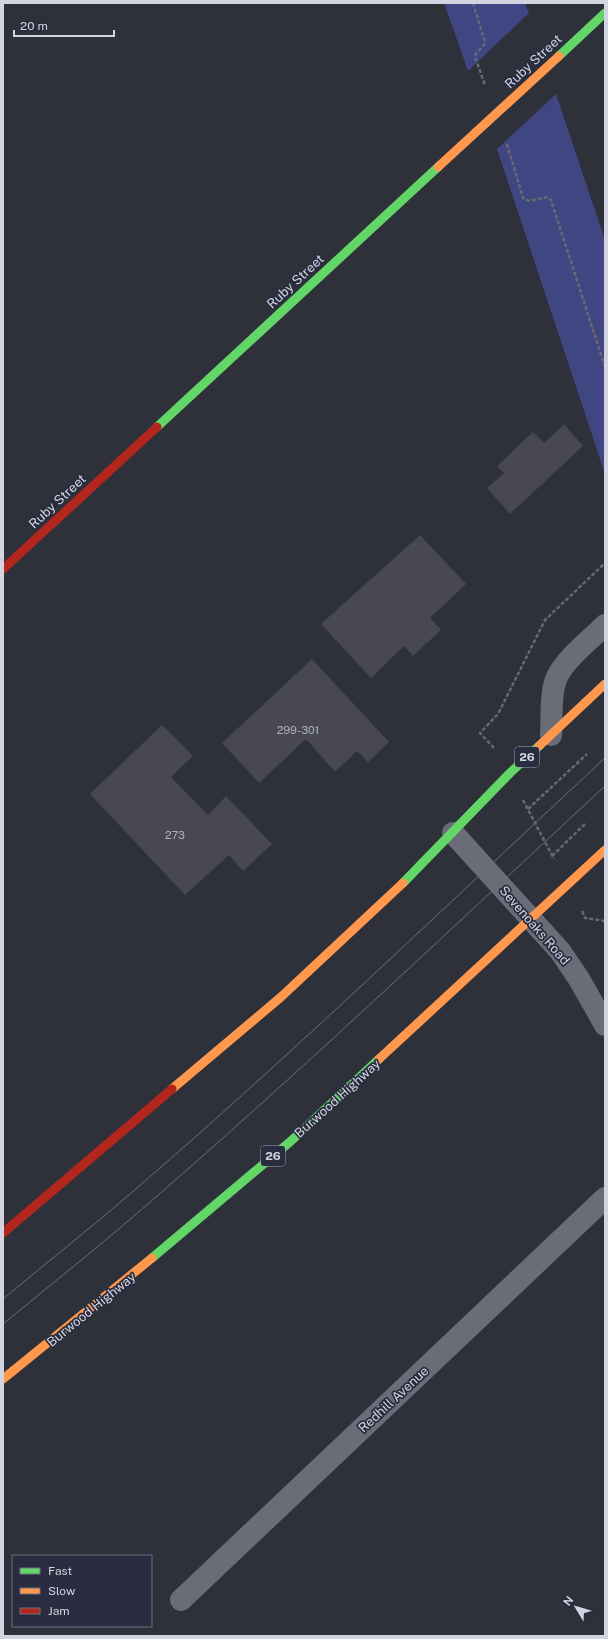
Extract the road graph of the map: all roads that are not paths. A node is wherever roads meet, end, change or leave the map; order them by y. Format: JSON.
{"nodes":[{"id":1,"x":605,"y":13,"type":"edge"},
{"id":2,"x":3,"y":569,"type":"edge"},
{"id":3,"x":605,"y":625,"type":"edge"},
{"id":4,"x":605,"y":684,"type":"edge"},
{"id":5,"x":551,"y":735,"type":"junction"},
{"id":6,"x":453,"y":832,"type":"junction"},
{"id":7,"x":605,"y":850,"type":"edge"},
{"id":8,"x":531,"y":918,"type":"junction"},
{"id":9,"x":605,"y":1025,"type":"edge"},
{"id":10,"x":605,"y":1198,"type":"edge"},
{"id":11,"x":3,"y":1232,"type":"edge"},
{"id":12,"x":3,"y":1379,"type":"edge"},
{"id":13,"x":181,"y":1600,"type":"dead end"}],
"edges":[{"from":1,"to":2,"type":"main road","name":"Ruby Street"},
{"from":3,"to":5,"type":"street"},
{"from":4,"to":5,"type":"main road","number":"26"},
{"from":5,"to":6,"type":"main road","number":"26"},
{"from":6,"to":8,"type":"street","name":"Sevenoaks Road"},
{"from":6,"to":11,"type":"main road","number":"26"},
{"from":7,"to":8,"type":"main road","name":"Burwood Highway","number":"26"},
{"from":8,"to":9,"type":"street","name":"Sevenoaks Road"},
{"from":8,"to":12,"type":"main road","name":"Burwood Highway","number":"26"},
{"from":10,"to":13,"type":"street","name":"Redhill Avenue"}]}
